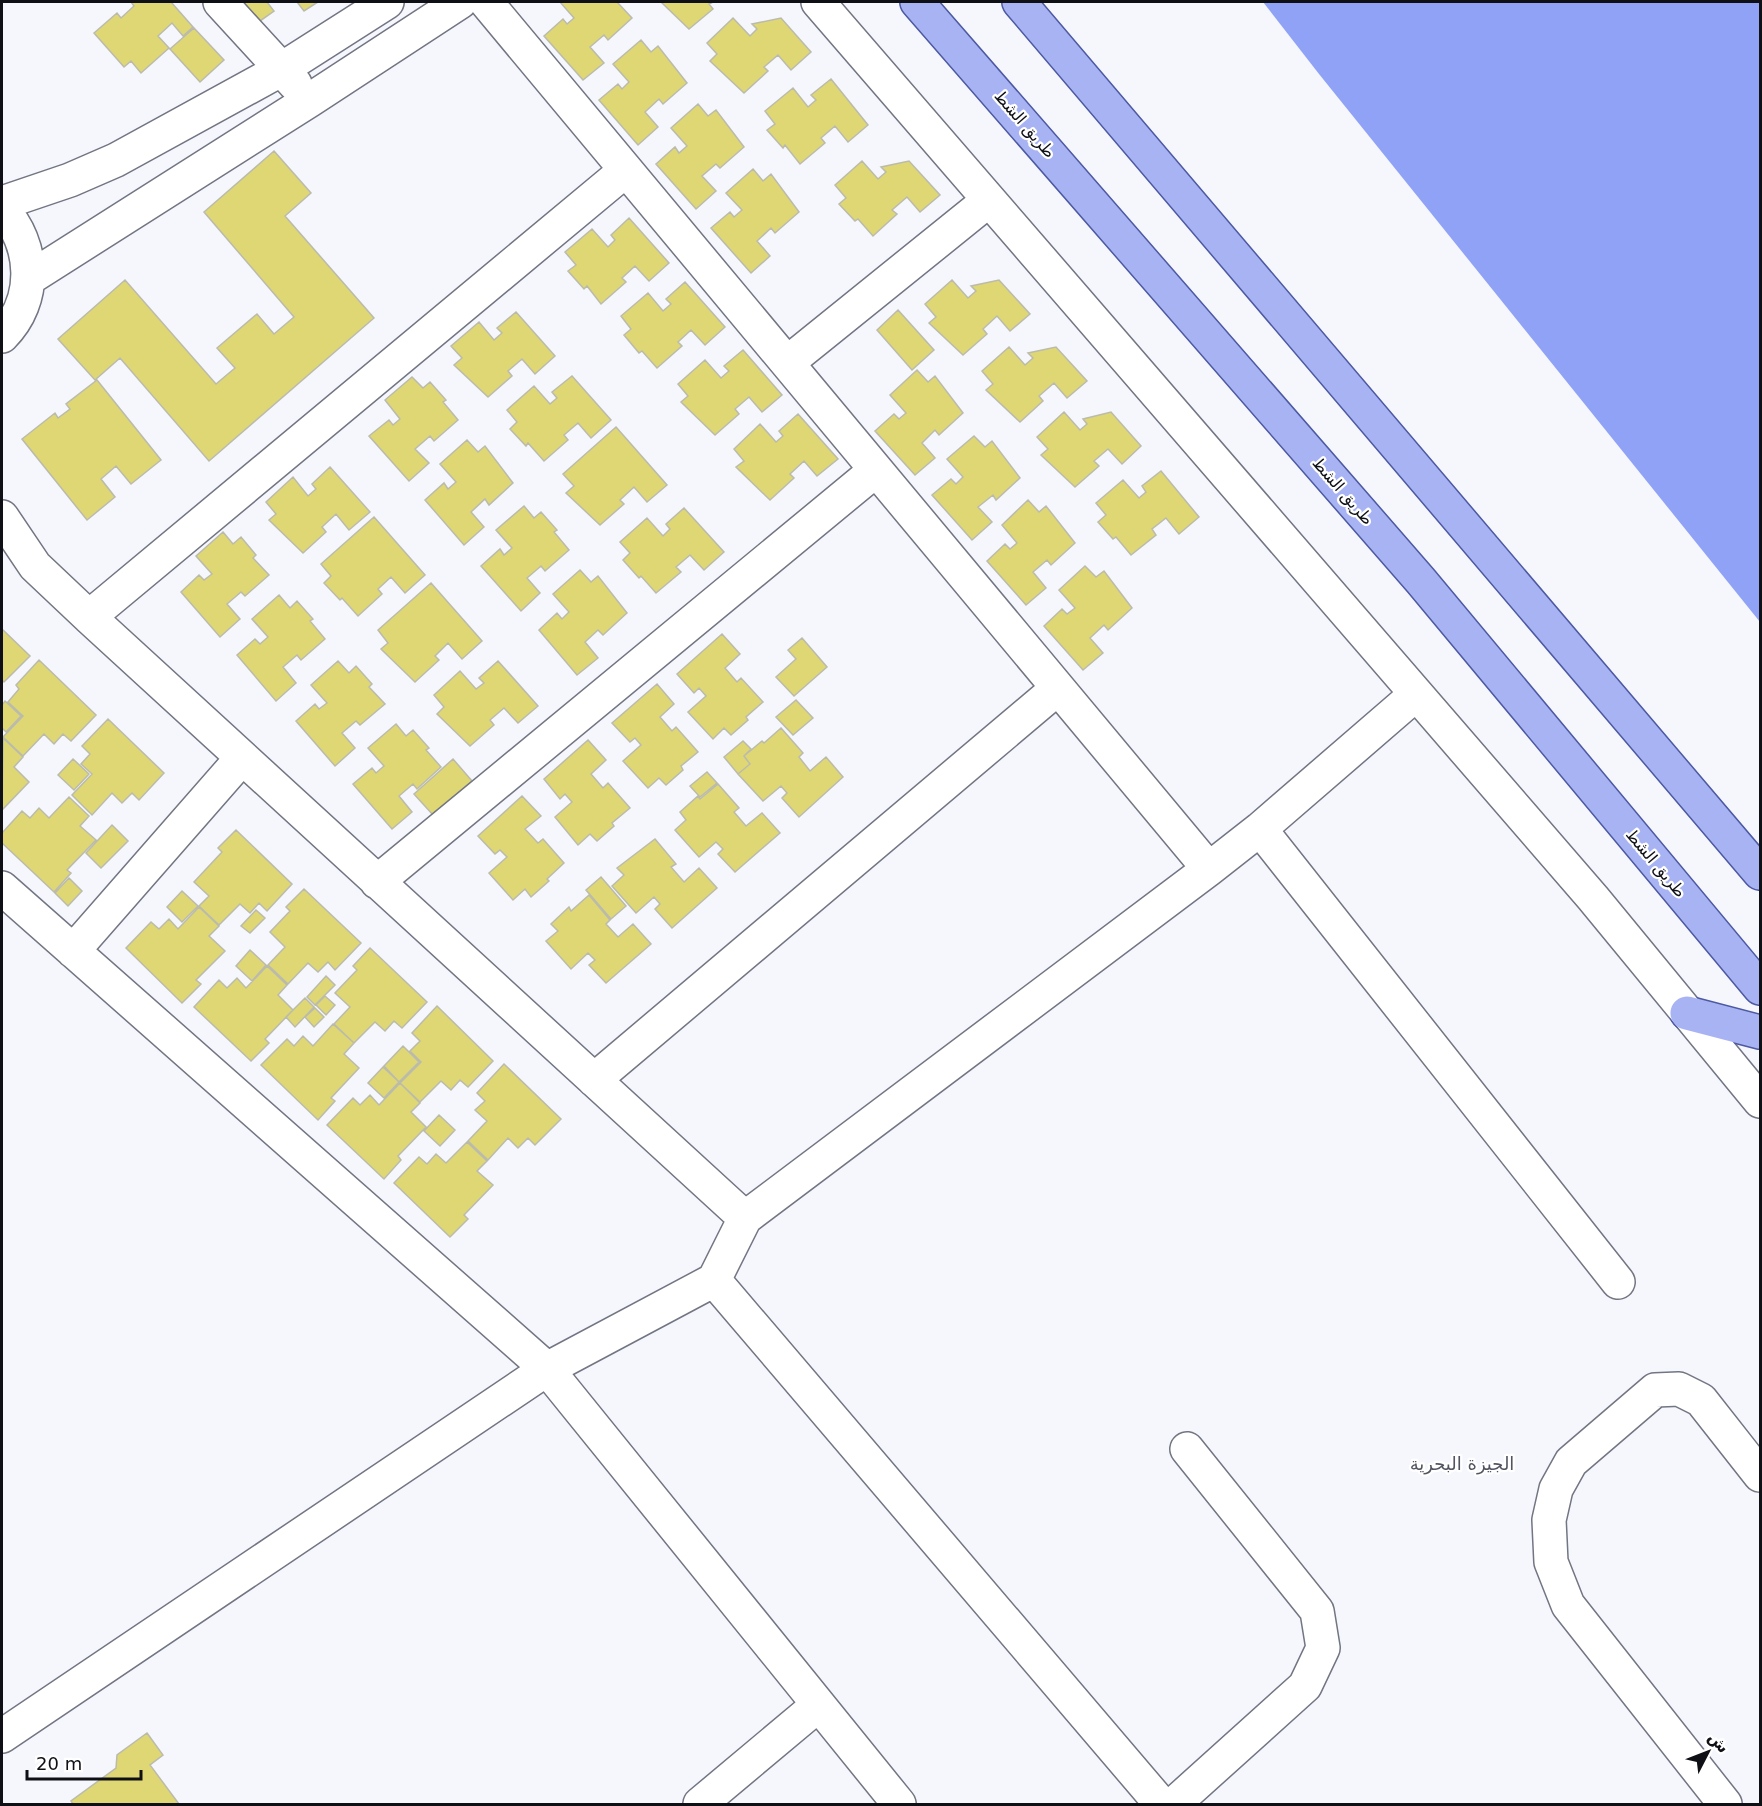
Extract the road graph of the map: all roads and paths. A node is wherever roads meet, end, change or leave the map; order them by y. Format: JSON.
{"nodes":[{"id":1,"x":220,"y":2,"type":"edge"},
{"id":2,"x":387,"y":2,"type":"edge"},
{"id":3,"x":460,"y":2,"type":"edge"},
{"id":4,"x":486,"y":2,"type":"edge"},
{"id":5,"x":818,"y":2,"type":"edge"},
{"id":6,"x":917,"y":2,"type":"edge"},
{"id":7,"x":1019,"y":2,"type":"edge"},
{"id":8,"x":282,"y":69,"type":"junction"},
{"id":9,"x":310,"y":100,"type":"junction"},
{"id":10,"x":627,"y":170,"type":"junction"},
{"id":11,"x":989,"y":200,"type":"junction"},
{"id":12,"x":2,"y":202,"type":"edge"},
{"id":13,"x":2,"y":209,"type":"edge"},
{"id":14,"x":28,"y":279,"type":"junction"},
{"id":15,"x":2,"y":336,"type":"edge"},
{"id":16,"x":787,"y":363,"type":"junction"},
{"id":17,"x":876,"y":470,"type":"junction"},
{"id":18,"x":2,"y":517,"type":"edge"},
{"id":19,"x":89,"y":617,"type":"junction"},
{"id":20,"x":1059,"y":688,"type":"junction"},
{"id":21,"x":1415,"y":695,"type":"junction"},
{"id":22,"x":242,"y":758,"type":"junction"},
{"id":23,"x":1260,"y":829,"type":"junction"},
{"id":24,"x":1209,"y":869,"type":"junction"},
{"id":25,"x":1761,"y":873,"type":"edge"},
{"id":26,"x":377,"y":882,"type":"junction"},
{"id":27,"x":2,"y":888,"type":"edge"},
{"id":28,"x":72,"y":951,"type":"junction"},
{"id":29,"x":1761,"y":988,"type":"edge"},
{"id":30,"x":1688,"y":1013,"type":"junction"},
{"id":31,"x":1761,"y":1032,"type":"edge"},
{"id":32,"x":594,"y":1080,"type":"junction"},
{"id":33,"x":1761,"y":1101,"type":"edge"},
{"id":34,"x":745,"y":1218,"type":"junction"},
{"id":35,"x":714,"y":1280,"type":"junction"},
{"id":36,"x":1618,"y":1282,"type":"dead end"},
{"id":37,"x":547,"y":1369,"type":"junction"},
{"id":38,"x":1186,"y":1449,"type":"dead end"},
{"id":39,"x":1761,"y":1475,"type":"edge"},
{"id":40,"x":817,"y":1706,"type":"junction"},
{"id":41,"x":2,"y":1736,"type":"edge"},
{"id":42,"x":700,"y":1804,"type":"edge"},
{"id":43,"x":899,"y":1804,"type":"edge"},
{"id":44,"x":1161,"y":1804,"type":"edge"},
{"id":45,"x":1174,"y":1804,"type":"edge"},
{"id":46,"x":1725,"y":1804,"type":"edge"}],
"edges":[{"from":1,"to":8,"type":"street"},
{"from":2,"to":8,"type":"street"},
{"from":3,"to":9,"type":"street"},
{"from":4,"to":10,"type":"street"},
{"from":5,"to":11,"type":"street"},
{"from":6,"to":29,"type":"main road","name":"طريق الشط"},
{"from":7,"to":25,"type":"main road"},
{"from":8,"to":9,"type":"street"},
{"from":8,"to":12,"type":"street"},
{"from":9,"to":14,"type":"street"},
{"from":10,"to":16,"type":"street"},
{"from":10,"to":19,"type":"street"},
{"from":11,"to":16,"type":"street"},
{"from":11,"to":21,"type":"street"},
{"from":13,"to":14,"type":"street"},
{"from":14,"to":15,"type":"street"},
{"from":16,"to":17,"type":"street"},
{"from":17,"to":20,"type":"street"},
{"from":17,"to":26,"type":"street"},
{"from":18,"to":19,"type":"street"},
{"from":19,"to":22,"type":"street"},
{"from":20,"to":24,"type":"street"},
{"from":20,"to":32,"type":"street"},
{"from":21,"to":23,"type":"street"},
{"from":21,"to":30,"type":"street"},
{"from":22,"to":26,"type":"street"},
{"from":22,"to":28,"type":"street"},
{"from":23,"to":24,"type":"street"},
{"from":23,"to":36,"type":"street"},
{"from":24,"to":34,"type":"street"},
{"from":26,"to":32,"type":"street"},
{"from":27,"to":28,"type":"street"},
{"from":28,"to":37,"type":"street"},
{"from":30,"to":31,"type":"main road"},
{"from":30,"to":33,"type":"street"},
{"from":32,"to":34,"type":"street"},
{"from":34,"to":35,"type":"street"},
{"from":35,"to":37,"type":"street"},
{"from":35,"to":44,"type":"street"},
{"from":37,"to":40,"type":"street"},
{"from":37,"to":41,"type":"street"},
{"from":38,"to":45,"type":"street"},
{"from":39,"to":46,"type":"street"},
{"from":40,"to":42,"type":"street"},
{"from":40,"to":43,"type":"street"}]}
